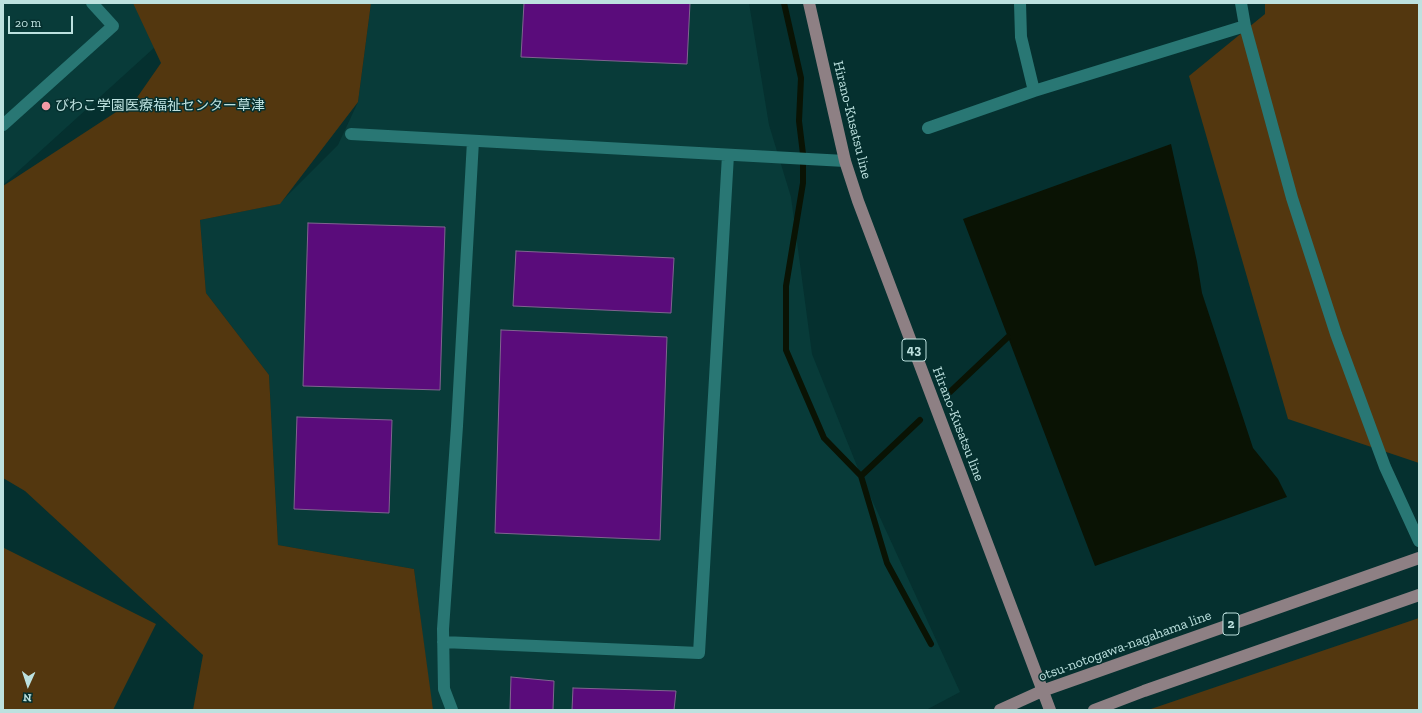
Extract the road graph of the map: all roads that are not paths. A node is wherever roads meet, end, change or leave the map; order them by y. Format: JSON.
{"nodes":[{"id":1,"x":92,"y":3,"type":"edge"},
{"id":2,"x":808,"y":3,"type":"edge"},
{"id":3,"x":1020,"y":3,"type":"edge"},
{"id":4,"x":1241,"y":3,"type":"edge"},
{"id":5,"x":1245,"y":26,"type":"junction"},
{"id":6,"x":1034,"y":91,"type":"junction"},
{"id":7,"x":3,"y":124,"type":"edge"},
{"id":8,"x":928,"y":128,"type":"dead end"},
{"id":9,"x":351,"y":134,"type":"dead end"},
{"id":10,"x":473,"y":141,"type":"junction"},
{"id":11,"x":728,"y":155,"type":"junction"},
{"id":12,"x":845,"y":161,"type":"junction"},
{"id":13,"x":1419,"y":541,"type":"edge"},
{"id":14,"x":1419,"y":558,"type":"edge"},
{"id":15,"x":1419,"y":595,"type":"edge"},
{"id":16,"x":443,"y":642,"type":"junction"},
{"id":17,"x":1042,"y":691,"type":"junction"},
{"id":18,"x":452,"y":710,"type":"edge"},
{"id":19,"x":1000,"y":710,"type":"edge"},
{"id":20,"x":1050,"y":710,"type":"edge"},
{"id":21,"x":1094,"y":710,"type":"edge"}],
"edges":[{"from":1,"to":7,"type":"street"},
{"from":2,"to":12,"type":"main road","name":"Hirano-Kusatsu line","number":"43"},
{"from":3,"to":6,"type":"street"},
{"from":4,"to":5,"type":"street"},
{"from":5,"to":6,"type":"street"},
{"from":5,"to":13,"type":"street"},
{"from":6,"to":8,"type":"street"},
{"from":9,"to":10,"type":"street"},
{"from":10,"to":11,"type":"street"},
{"from":10,"to":16,"type":"street"},
{"from":11,"to":12,"type":"street"},
{"from":11,"to":16,"type":"street"},
{"from":12,"to":17,"type":"main road","name":"Hirano-Kusatsu line","number":"43"},
{"from":14,"to":17,"type":"main road","name":"otsu-notogawa-nagahama line","number":"2"},
{"from":15,"to":21,"type":"main road"},
{"from":16,"to":18,"type":"street"},
{"from":17,"to":19,"type":"main road","name":"otsu-notogawa-nagahama line","number":"2"},
{"from":17,"to":20,"type":"main road","number":"43"}]}
